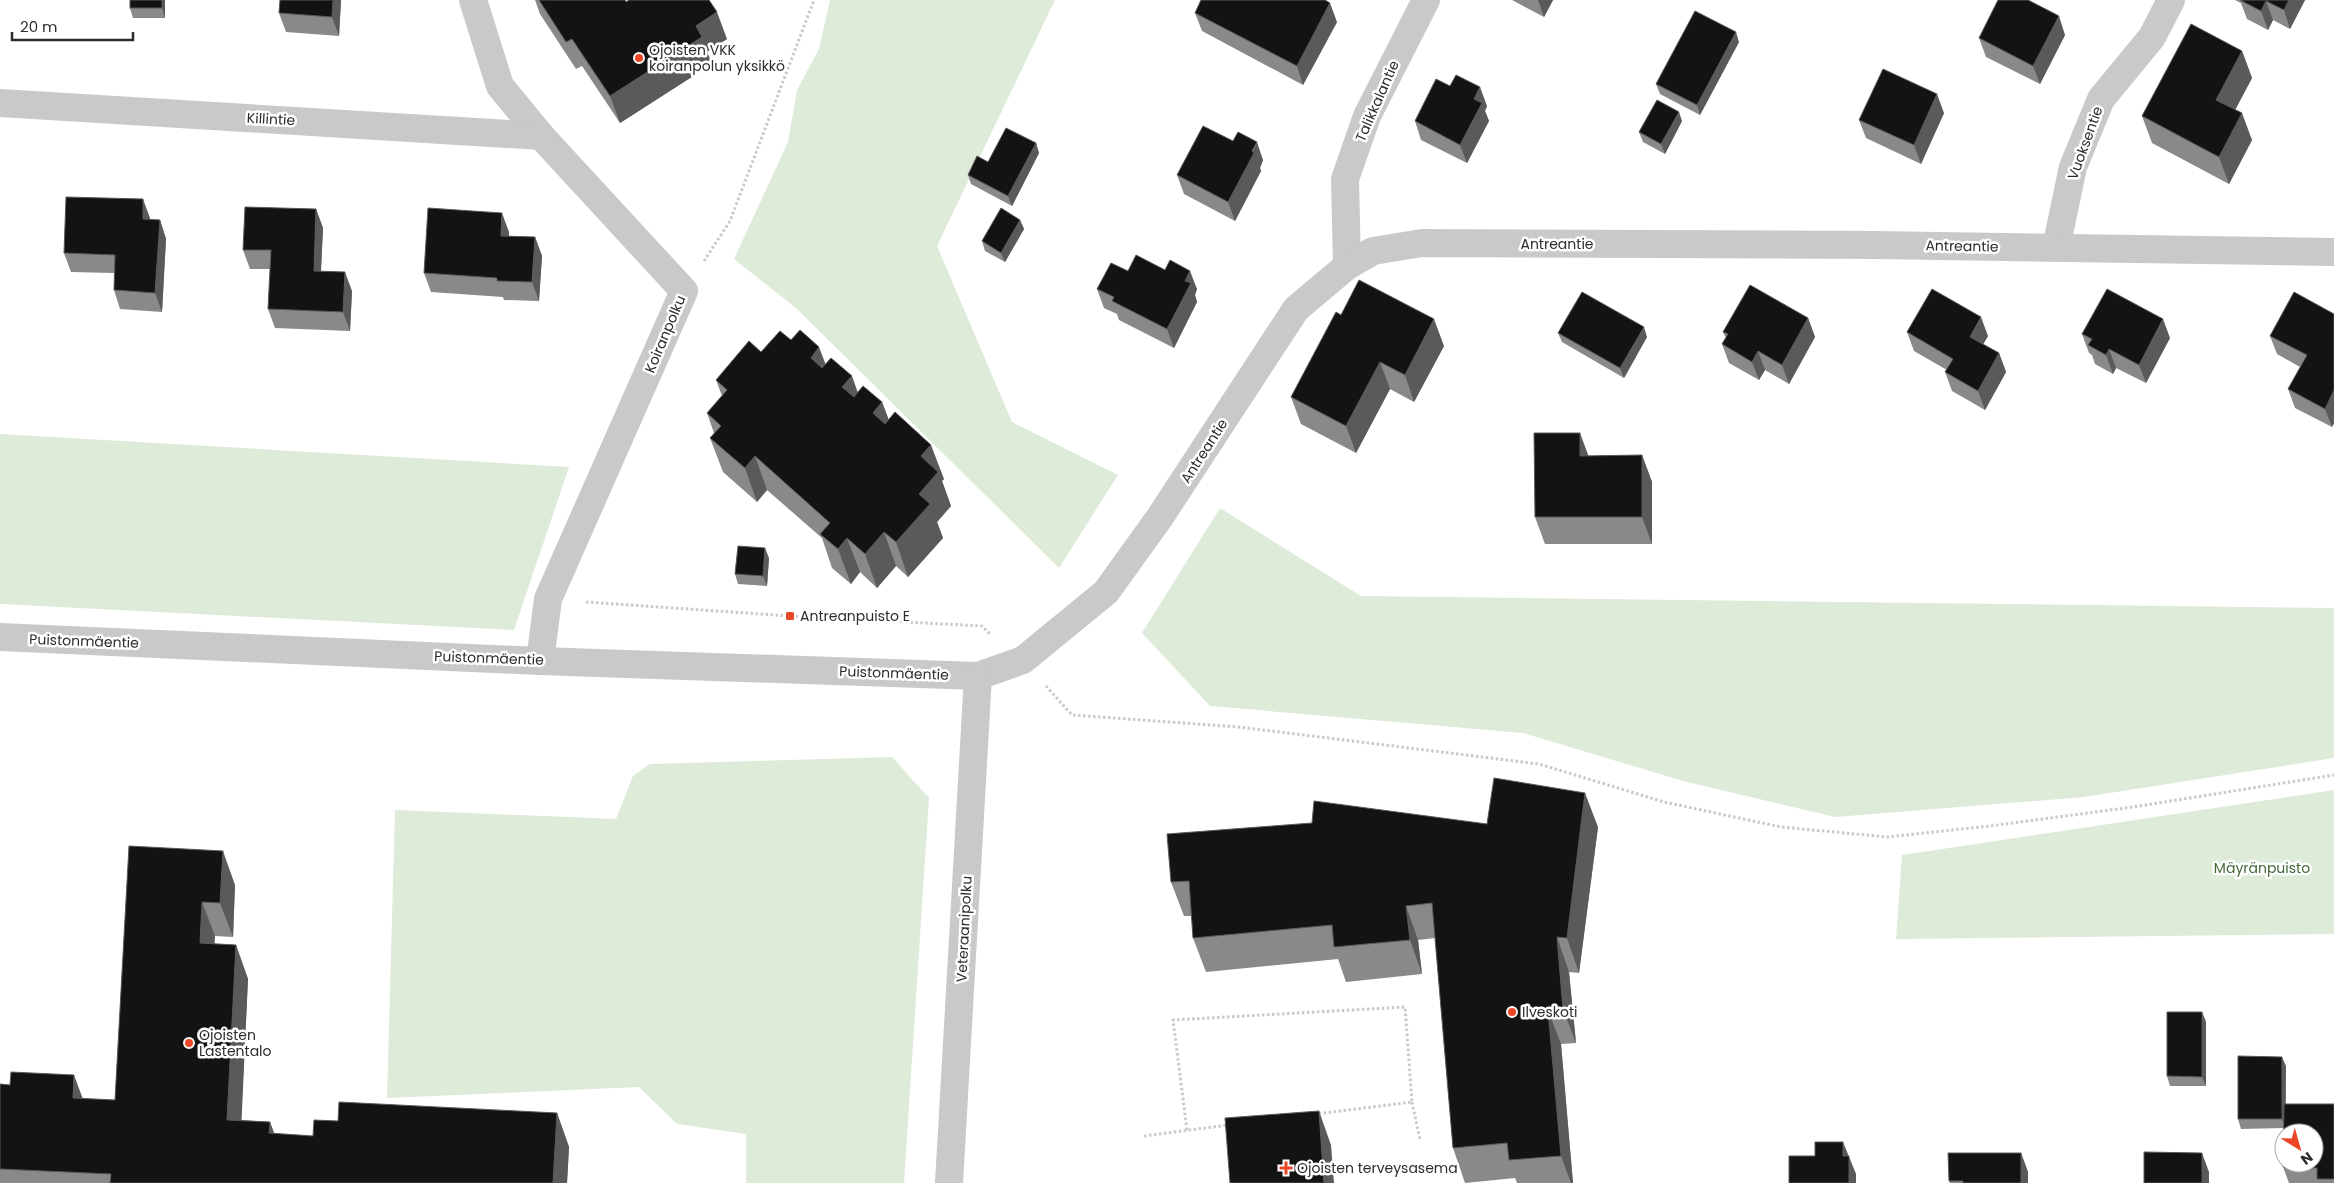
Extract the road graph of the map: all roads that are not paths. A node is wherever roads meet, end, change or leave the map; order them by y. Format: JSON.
{"nodes":[{"id":1,"x":473,"y":0,"type":"edge"},
{"id":2,"x":1426,"y":0,"type":"edge"},
{"id":3,"x":2171,"y":0,"type":"edge"},
{"id":4,"x":0,"y":103,"type":"edge"},
{"id":5,"x":541,"y":136,"type":"junction"},
{"id":6,"x":2056,"y":248,"type":"junction"},
{"id":7,"x":2334,"y":252,"type":"edge"},
{"id":8,"x":1347,"y":266,"type":"junction"},
{"id":9,"x":0,"y":637,"type":"edge"},
{"id":10,"x":540,"y":660,"type":"junction"},
{"id":11,"x":978,"y":676,"type":"junction"},
{"id":12,"x":949,"y":1183,"type":"edge"}],
"edges":[{"from":1,"to":5,"type":"street","name":"Koiranpolku"},
{"from":2,"to":8,"type":"street","name":"Talikkalantie"},
{"from":3,"to":6,"type":"street","name":"Vuoksentie"},
{"from":4,"to":5,"type":"street","name":"Killintie"},
{"from":5,"to":10,"type":"street","name":"Koiranpolku"},
{"from":6,"to":7,"type":"street","name":"Antreantie"},
{"from":6,"to":8,"type":"street","name":"Antreantie"},
{"from":8,"to":11,"type":"street","name":"Antreantie"},
{"from":9,"to":10,"type":"street","name":"Puistonmäentie"},
{"from":10,"to":11,"type":"street","name":"Puistonmäentie"},
{"from":11,"to":12,"type":"street","name":"Veteraanipolku"}]}
